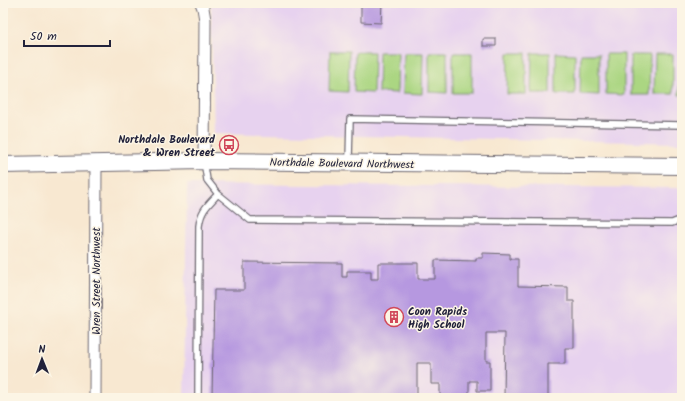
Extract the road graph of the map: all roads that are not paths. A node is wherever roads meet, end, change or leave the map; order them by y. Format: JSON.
{"nodes":[{"id":1,"x":201,"y":3,"type":"edge"},
{"id":2,"x":682,"y":126,"type":"edge"},
{"id":3,"x":204,"y":161,"type":"junction"},
{"id":4,"x":96,"y":163,"type":"junction"},
{"id":5,"x":349,"y":163,"type":"junction"},
{"id":6,"x":3,"y":165,"type":"edge"},
{"id":7,"x":682,"y":166,"type":"edge"},
{"id":8,"x":218,"y":194,"type":"junction"},
{"id":9,"x":682,"y":219,"type":"edge"},
{"id":10,"x":95,"y":398,"type":"edge"},
{"id":11,"x":198,"y":398,"type":"edge"}],
"edges":[{"from":1,"to":3,"type":"street"},
{"from":2,"to":5,"type":"lane"},
{"from":3,"to":4,"type":"street","name":"Northdale Boulevard Northwest"},
{"from":3,"to":5,"type":"street","name":"Northdale Boulevard Northwest"},
{"from":3,"to":8,"type":"lane"},
{"from":4,"to":6,"type":"street","name":"Northdale Boulevard Northwest"},
{"from":4,"to":10,"type":"street","name":"Wren Street Northwest"},
{"from":5,"to":7,"type":"street","name":"Northdale Boulevard Northwest"},
{"from":8,"to":9,"type":"lane"},
{"from":8,"to":11,"type":"lane"}]}
